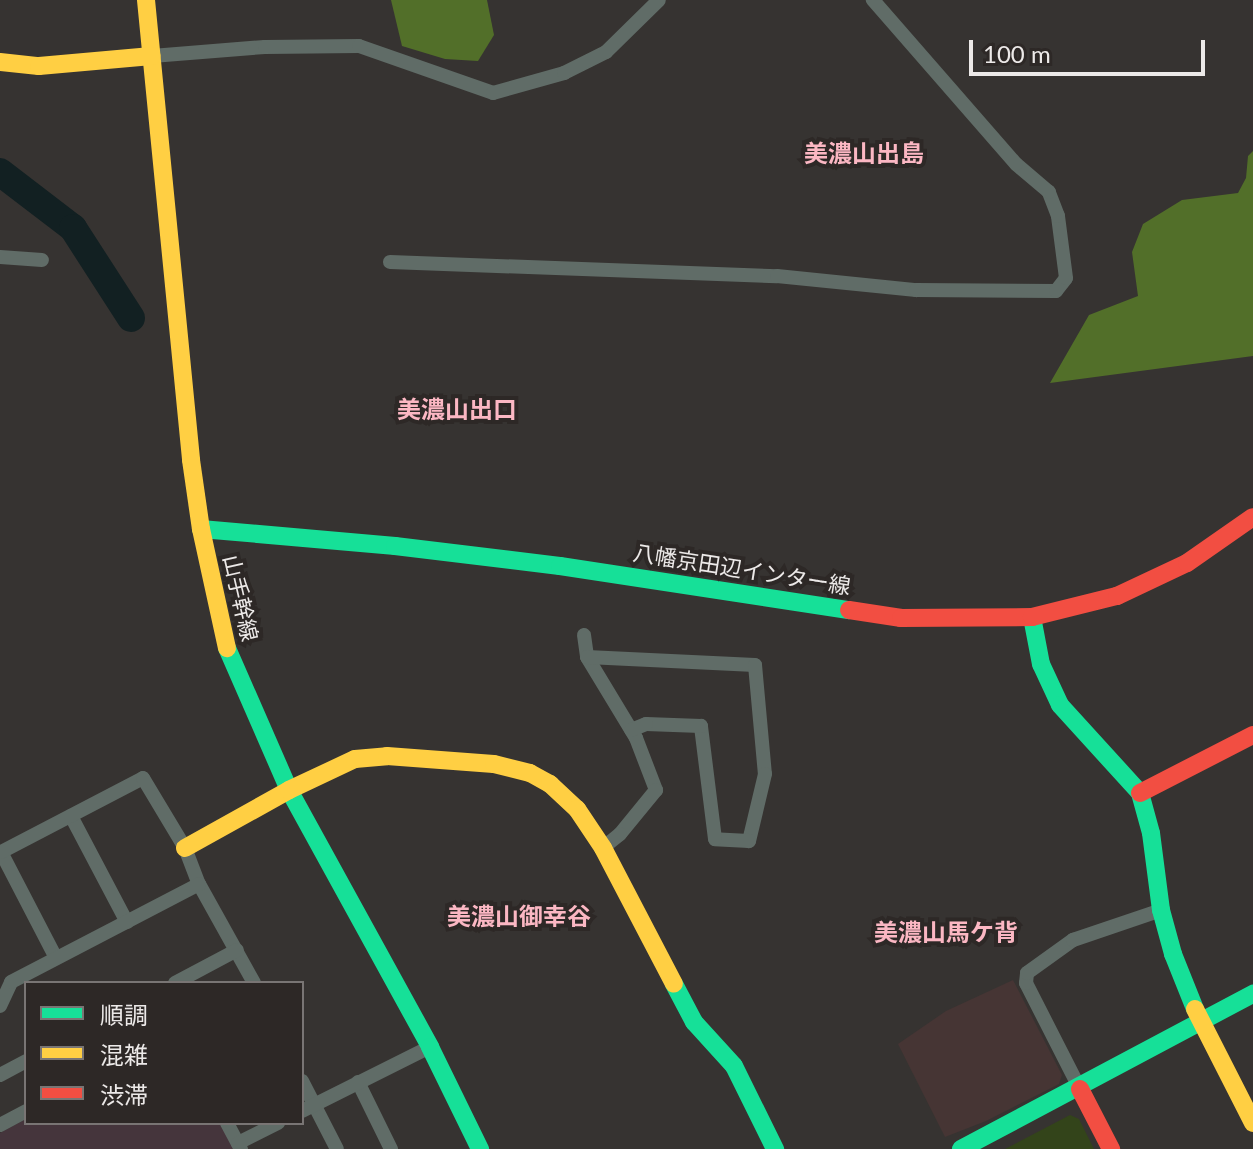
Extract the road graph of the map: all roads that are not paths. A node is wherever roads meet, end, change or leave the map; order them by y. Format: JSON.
{"nodes":[{"id":1,"x":146,"y":0,"type":"edge"},
{"id":2,"x":659,"y":0,"type":"edge"},
{"id":3,"x":873,"y":0,"type":"edge"},
{"id":4,"x":152,"y":56,"type":"junction"},
{"id":5,"x":0,"y":62,"type":"edge"},
{"id":6,"x":0,"y":257,"type":"edge"},
{"id":7,"x":42,"y":260,"type":"dead end"},
{"id":8,"x":390,"y":262,"type":"dead end"},
{"id":9,"x":1253,"y":517,"type":"edge"},
{"id":10,"x":201,"y":529,"type":"junction"},
{"id":11,"x":1032,"y":617,"type":"junction"},
{"id":12,"x":584,"y":635,"type":"dead end"},
{"id":13,"x":587,"y":657,"type":"junction"},
{"id":14,"x":631,"y":730,"type":"junction"},
{"id":15,"x":1253,"y":735,"type":"edge"},
{"id":16,"x":289,"y":790,"type":"junction"},
{"id":17,"x":1140,"y":793,"type":"junction"},
{"id":18,"x":71,"y":816,"type":"junction"},
{"id":19,"x":185,"y":848,"type":"junction"},
{"id":20,"x":603,"y":848,"type":"junction"},
{"id":21,"x":199,"y":884,"type":"junction"},
{"id":22,"x":1161,"y":910,"type":"junction"},
{"id":23,"x":127,"y":922,"type":"junction"},
{"id":24,"x":237,"y":950,"type":"junction"},
{"id":25,"x":56,"y":958,"type":"junction"},
{"id":26,"x":179,"y":981,"type":"edge"},
{"id":27,"x":253,"y":981,"type":"edge"},
{"id":28,"x":1253,"y":994,"type":"edge"},
{"id":29,"x":0,"y":1006,"type":"edge"},
{"id":30,"x":1200,"y":1020,"type":"junction"},
{"id":31,"x":430,"y":1047,"type":"junction"},
{"id":32,"x":24,"y":1062,"type":"edge"},
{"id":33,"x":0,"y":1075,"type":"edge"},
{"id":34,"x":358,"y":1082,"type":"junction"},
{"id":35,"x":1080,"y":1089,"type":"junction"},
{"id":36,"x":308,"y":1108,"type":"edge"},
{"id":37,"x":24,"y":1112,"type":"edge"},
{"id":38,"x":1253,"y":1123,"type":"edge"},
{"id":39,"x":0,"y":1125,"type":"edge"},
{"id":40,"x":228,"y":1125,"type":"edge"},
{"id":41,"x":275,"y":1125,"type":"edge"},
{"id":42,"x":239,"y":1146,"type":"edge"},
{"id":43,"x":337,"y":1149,"type":"edge"},
{"id":44,"x":391,"y":1149,"type":"edge"},
{"id":45,"x":480,"y":1149,"type":"edge"},
{"id":46,"x":775,"y":1149,"type":"edge"},
{"id":47,"x":961,"y":1149,"type":"edge"},
{"id":48,"x":1111,"y":1149,"type":"edge"}],
"edges":[{"from":1,"to":4,"type":"street","name":"山手幹線"},
{"from":2,"to":4,"type":"street"},
{"from":3,"to":8,"type":"street"},
{"from":4,"to":5,"type":"street"},
{"from":4,"to":10,"type":"street","name":"山手幹線"},
{"from":6,"to":7,"type":"street"},
{"from":9,"to":11,"type":"street","name":"八幡京田辺インター線"},
{"from":10,"to":11,"type":"street","name":"八幡京田辺インター線"},
{"from":10,"to":16,"type":"street","name":"山手幹線"},
{"from":11,"to":17,"type":"street"},
{"from":12,"to":13,"type":"street"},
{"from":13,"to":14,"type":"street"},
{"from":13,"to":14,"type":"street"},
{"from":14,"to":20,"type":"street"},
{"from":15,"to":17,"type":"street"},
{"from":16,"to":19,"type":"street"},
{"from":16,"to":20,"type":"street"},
{"from":16,"to":31,"type":"street","name":"山手幹線"},
{"from":17,"to":22,"type":"street"},
{"from":18,"to":19,"type":"street"},
{"from":18,"to":23,"type":"street"},
{"from":18,"to":25,"type":"street"},
{"from":19,"to":21,"type":"street"},
{"from":20,"to":46,"type":"street"},
{"from":21,"to":23,"type":"street"},
{"from":21,"to":24,"type":"street"},
{"from":22,"to":30,"type":"street"},
{"from":22,"to":35,"type":"street"},
{"from":23,"to":25,"type":"street"},
{"from":24,"to":26,"type":"street"},
{"from":24,"to":27,"type":"street"},
{"from":25,"to":29,"type":"street"},
{"from":28,"to":30,"type":"street"},
{"from":30,"to":35,"type":"street"},
{"from":30,"to":38,"type":"street"},
{"from":31,"to":34,"type":"street"},
{"from":31,"to":45,"type":"street","name":"山手幹線"},
{"from":32,"to":33,"type":"street"},
{"from":34,"to":36,"type":"street"},
{"from":34,"to":44,"type":"street"},
{"from":35,"to":47,"type":"street"},
{"from":35,"to":48,"type":"street"},
{"from":36,"to":43,"type":"street"},
{"from":37,"to":39,"type":"street"},
{"from":40,"to":42,"type":"street"},
{"from":41,"to":42,"type":"street"}]}
